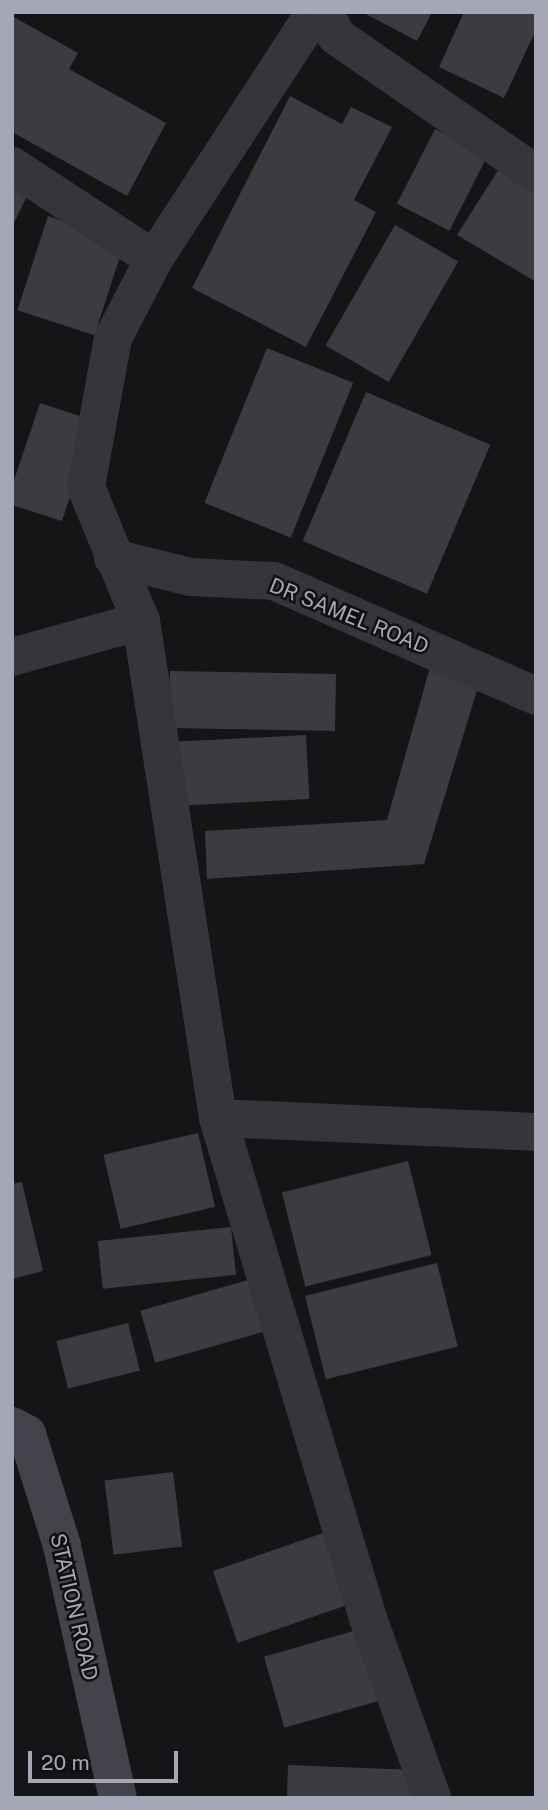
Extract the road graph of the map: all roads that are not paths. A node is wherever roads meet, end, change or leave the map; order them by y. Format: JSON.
{"nodes":[{"id":1,"x":315,"y":12,"type":"edge"},
{"id":2,"x":325,"y":12,"type":"edge"},
{"id":3,"x":12,"y":166,"type":"edge"},
{"id":4,"x":536,"y":174,"type":"edge"},
{"id":5,"x":154,"y":259,"type":"junction"},
{"id":6,"x":113,"y":558,"type":"junction"},
{"id":7,"x":141,"y":621,"type":"junction"},
{"id":8,"x":12,"y":657,"type":"edge"},
{"id":9,"x":536,"y":696,"type":"edge"},
{"id":10,"x":218,"y":1118,"type":"junction"},
{"id":11,"x":536,"y":1132,"type":"edge"},
{"id":12,"x":12,"y":1426,"type":"edge"},
{"id":13,"x":118,"y":1798,"type":"edge"},
{"id":14,"x":432,"y":1798,"type":"edge"}],
"edges":[{"from":1,"to":5,"type":"street"},
{"from":2,"to":4,"type":"street"},
{"from":3,"to":5,"type":"street"},
{"from":5,"to":6,"type":"street"},
{"from":6,"to":7,"type":"street"},
{"from":6,"to":9,"type":"street","name":"DR SAMEL ROAD"},
{"from":7,"to":8,"type":"street"},
{"from":7,"to":10,"type":"street"},
{"from":10,"to":11,"type":"street"},
{"from":10,"to":14,"type":"street"},
{"from":12,"to":13,"type":"main road","name":"STATION ROAD"}]}
